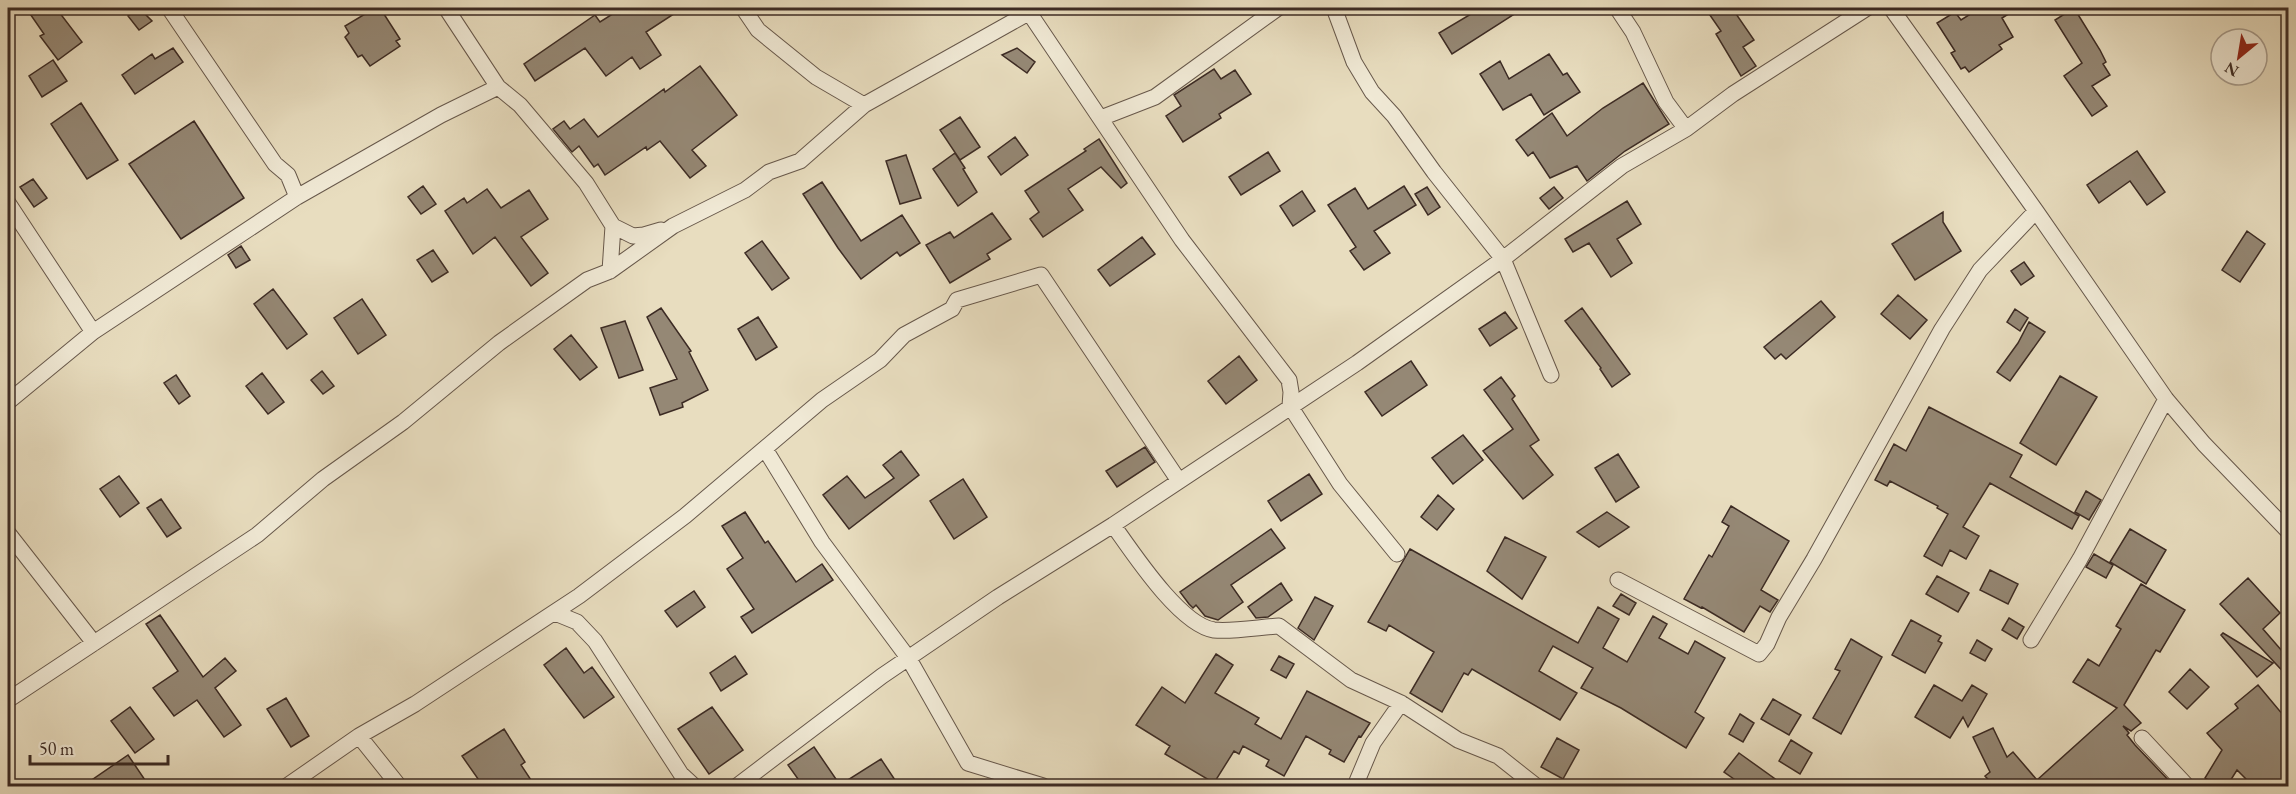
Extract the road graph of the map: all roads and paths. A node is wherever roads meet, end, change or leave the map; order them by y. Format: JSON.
{"nodes":[{"id":1,"x":169,"y":8,"type":"edge"},
{"id":2,"x":447,"y":8,"type":"edge"},
{"id":3,"x":743,"y":8,"type":"edge"},
{"id":4,"x":1278,"y":8,"type":"edge"},
{"id":5,"x":1334,"y":8,"type":"edge"},
{"id":6,"x":1617,"y":8,"type":"edge"},
{"id":7,"x":1867,"y":8,"type":"edge"},
{"id":8,"x":1891,"y":8,"type":"edge"},
{"id":9,"x":1028,"y":10,"type":"edge"},
{"id":10,"x":498,"y":87,"type":"junction"},
{"id":11,"x":864,"y":105,"type":"junction"},
{"id":12,"x":1101,"y":118,"type":"junction"},
{"id":13,"x":1686,"y":129,"type":"junction"},
{"id":14,"x":297,"y":197,"type":"junction"},
{"id":15,"x":8,"y":203,"type":"edge"},
{"id":16,"x":2036,"y":211,"type":"junction"},
{"id":17,"x":613,"y":226,"type":"junction"},
{"id":18,"x":673,"y":226,"type":"junction"},
{"id":19,"x":1503,"y":259,"type":"junction"},
{"id":20,"x":610,"y":271,"type":"junction"},
{"id":21,"x":93,"y":332,"type":"junction"},
{"id":22,"x":1551,"y":375,"type":"dead end"},
{"id":23,"x":1289,"y":380,"type":"junction"},
{"id":24,"x":1318,"y":387,"type":"junction"},
{"id":25,"x":2166,"y":399,"type":"junction"},
{"id":26,"x":8,"y":402,"type":"edge"},
{"id":27,"x":1290,"y":406,"type":"junction"},
{"id":28,"x":765,"y":450,"type":"junction"},
{"id":29,"x":1179,"y":481,"type":"junction"},
{"id":30,"x":1113,"y":525,"type":"junction"},
{"id":31,"x":2289,"y":531,"type":"edge"},
{"id":32,"x":8,"y":533,"type":"edge"},
{"id":33,"x":1397,"y":554,"type":"dead end"},
{"id":34,"x":1618,"y":580,"type":"dead end"},
{"id":35,"x":579,"y":596,"type":"junction"},
{"id":36,"x":555,"y":613,"type":"junction"},
{"id":37,"x":577,"y":622,"type":"junction"},
{"id":38,"x":2031,"y":640,"type":"dead end"},
{"id":39,"x":94,"y":643,"type":"junction"},
{"id":40,"x":909,"y":659,"type":"junction"},
{"id":41,"x":8,"y":700,"type":"edge"},
{"id":42,"x":1401,"y":703,"type":"junction"},
{"id":43,"x":359,"y":736,"type":"junction"},
{"id":44,"x":2142,"y":738,"type":"dead end"},
{"id":45,"x":287,"y":786,"type":"edge"},
{"id":46,"x":399,"y":786,"type":"edge"},
{"id":47,"x":694,"y":786,"type":"edge"},
{"id":48,"x":737,"y":786,"type":"edge"},
{"id":49,"x":1043,"y":786,"type":"edge"},
{"id":50,"x":1355,"y":786,"type":"edge"},
{"id":51,"x":1536,"y":786,"type":"edge"},
{"id":52,"x":2187,"y":786,"type":"edge"}],
"edges":[{"from":1,"to":14,"type":"street"},
{"from":2,"to":10,"type":"street"},
{"from":3,"to":11,"type":"street"},
{"from":4,"to":12,"type":"street"},
{"from":5,"to":19,"type":"street"},
{"from":6,"to":13,"type":"street"},
{"from":7,"to":13,"type":"street"},
{"from":8,"to":16,"type":"street"},
{"from":9,"to":11,"type":"street"},
{"from":9,"to":12,"type":"street"},
{"from":10,"to":14,"type":"street"},
{"from":10,"to":17,"type":"street"},
{"from":11,"to":18,"type":"street"},
{"from":12,"to":23,"type":"street"},
{"from":13,"to":19,"type":"street"},
{"from":14,"to":21,"type":"street"},
{"from":15,"to":21,"type":"street"},
{"from":16,"to":25,"type":"street"},
{"from":16,"to":34,"type":"street"},
{"from":17,"to":18,"type":"street"},
{"from":17,"to":20,"type":"street"},
{"from":18,"to":20,"type":"street"},
{"from":19,"to":22,"type":"street"},
{"from":19,"to":24,"type":"street"},
{"from":20,"to":39,"type":"street"},
{"from":21,"to":26,"type":"street"},
{"from":23,"to":24,"type":"street"},
{"from":23,"to":27,"type":"street"},
{"from":24,"to":27,"type":"street"},
{"from":25,"to":31,"type":"street"},
{"from":25,"to":38,"type":"street"},
{"from":27,"to":29,"type":"street"},
{"from":27,"to":33,"type":"street"},
{"from":28,"to":29,"type":"street"},
{"from":28,"to":35,"type":"street"},
{"from":28,"to":40,"type":"street"},
{"from":29,"to":30,"type":"street"},
{"from":30,"to":40,"type":"street"},
{"from":30,"to":42,"type":"street"},
{"from":32,"to":39,"type":"street"},
{"from":35,"to":36,"type":"street"},
{"from":35,"to":37,"type":"street"},
{"from":36,"to":37,"type":"street"},
{"from":36,"to":43,"type":"street"},
{"from":37,"to":47,"type":"street"},
{"from":39,"to":41,"type":"street"},
{"from":40,"to":48,"type":"street"},
{"from":40,"to":49,"type":"street"},
{"from":42,"to":50,"type":"street"},
{"from":42,"to":51,"type":"street"},
{"from":43,"to":45,"type":"street"},
{"from":43,"to":46,"type":"street"},
{"from":44,"to":52,"type":"street"}]}
